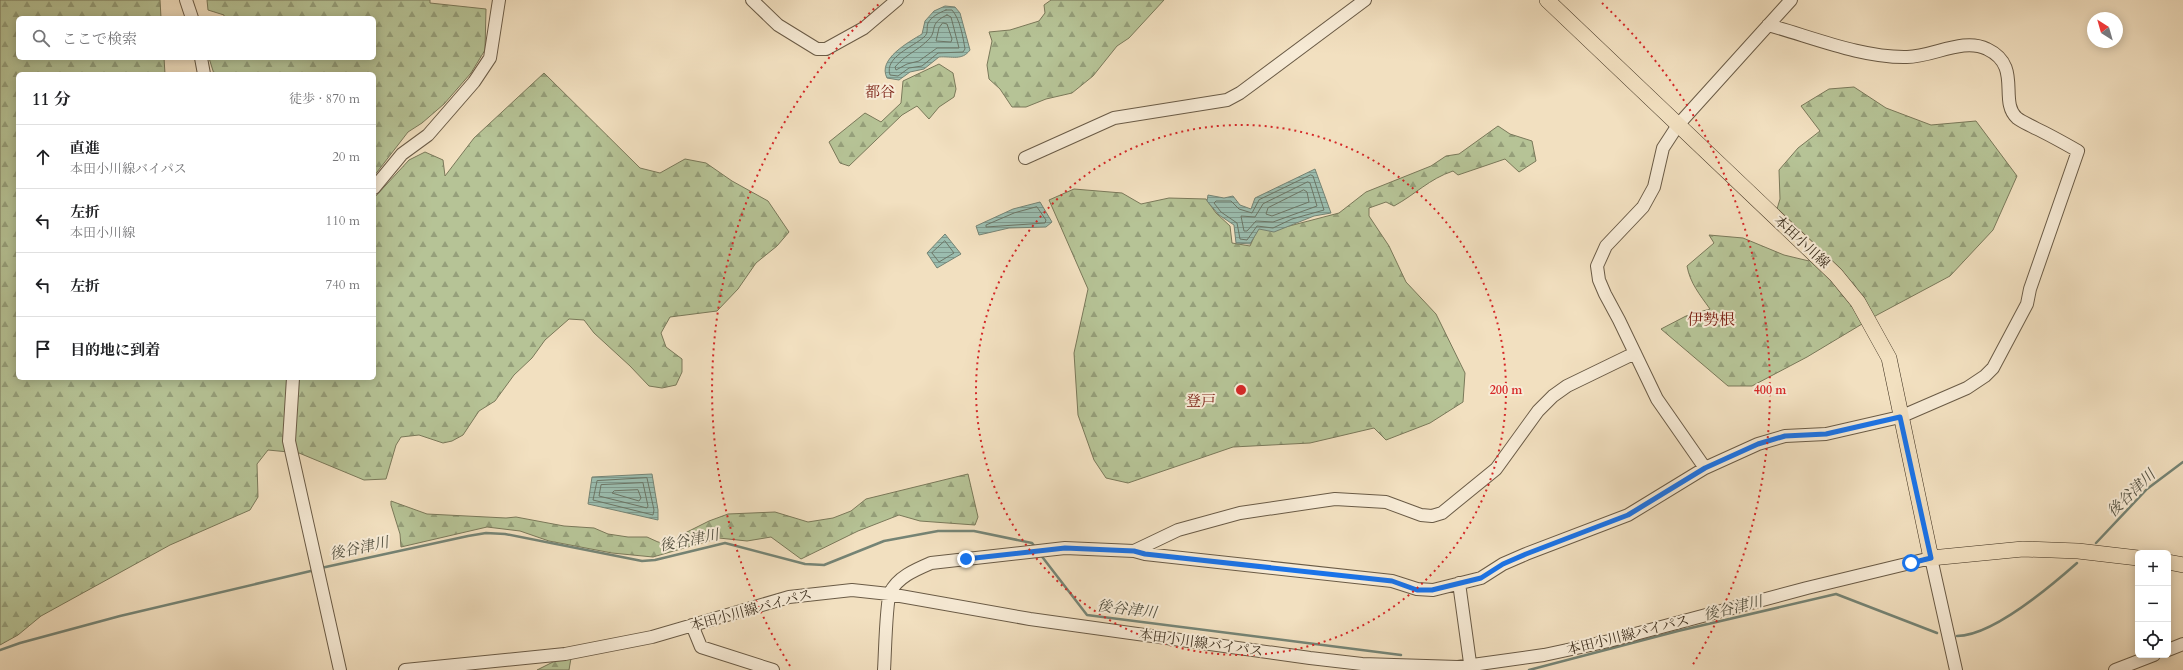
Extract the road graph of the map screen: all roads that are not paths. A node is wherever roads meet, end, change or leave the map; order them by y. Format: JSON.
{"nodes":[{"id":1,"x":186,"y":0,"type":"edge"},
{"id":2,"x":499,"y":0,"type":"edge"},
{"id":3,"x":752,"y":0,"type":"edge"},
{"id":4,"x":897,"y":0,"type":"edge"},
{"id":5,"x":1547,"y":0,"type":"edge"},
{"id":6,"x":1791,"y":0,"type":"edge"},
{"id":7,"x":1363,"y":1,"type":"edge"},
{"id":8,"x":191,"y":16,"type":"edge"},
{"id":9,"x":1768,"y":25,"type":"junction"},
{"id":10,"x":201,"y":60,"type":"edge"},
{"id":11,"x":204,"y":72,"type":"edge"},
{"id":12,"x":1678,"y":125,"type":"junction"},
{"id":13,"x":1025,"y":158,"type":"dead end"},
{"id":14,"x":376,"y":186,"type":"edge"},
{"id":15,"x":1635,"y":353,"type":"junction"},
{"id":16,"x":293,"y":380,"type":"edge"},
{"id":17,"x":1900,"y":417,"type":"junction"},
{"id":18,"x":1705,"y":468,"type":"junction"},
{"id":19,"x":1134,"y":551,"type":"junction"},
{"id":20,"x":1931,"y":558,"type":"junction"},
{"id":21,"x":2135,"y":558,"type":"edge"},
{"id":22,"x":2171,"y":563,"type":"edge"},
{"id":23,"x":2183,"y":565,"type":"edge"},
{"id":24,"x":1459,"y":583,"type":"junction"},
{"id":25,"x":890,"y":594,"type":"junction"},
{"id":26,"x":692,"y":625,"type":"junction"},
{"id":27,"x":2183,"y":644,"type":"edge"},
{"id":28,"x":2171,"y":649,"type":"edge"},
{"id":29,"x":2146,"y":658,"type":"edge"},
{"id":30,"x":1471,"y":668,"type":"edge"},
{"id":31,"x":340,"y":670,"type":"edge"},
{"id":32,"x":405,"y":670,"type":"edge"},
{"id":33,"x":773,"y":670,"type":"edge"},
{"id":34,"x":884,"y":670,"type":"edge"},
{"id":35,"x":1956,"y":670,"type":"edge"},
{"id":36,"x":2115,"y":670,"type":"edge"}],
"edges":[{"from":1,"to":8,"type":"street"},
{"from":2,"to":14,"type":"street"},
{"from":3,"to":4,"type":"street"},
{"from":5,"to":12,"type":"main road","name":"本田小川線"},
{"from":6,"to":9,"type":"street"},
{"from":7,"to":13,"type":"street"},
{"from":9,"to":12,"type":"street"},
{"from":9,"to":17,"type":"street"},
{"from":10,"to":11,"type":"street"},
{"from":12,"to":15,"type":"street"},
{"from":12,"to":17,"type":"main road","name":"本田小川線"},
{"from":15,"to":18,"type":"street"},
{"from":15,"to":19,"type":"street"},
{"from":16,"to":31,"type":"street"},
{"from":17,"to":18,"type":"street"},
{"from":17,"to":20,"type":"main road","name":"本田小川線"},
{"from":18,"to":24,"type":"street"},
{"from":19,"to":24,"type":"street"},
{"from":19,"to":25,"type":"street"},
{"from":20,"to":21,"type":"main road","name":"本田小川線バイパス"},
{"from":20,"to":30,"type":"street","name":"本田小川線バイパス"},
{"from":20,"to":35,"type":"street"},
{"from":22,"to":23,"type":"main road"},
{"from":24,"to":30,"type":"street"},
{"from":25,"to":26,"type":"street","name":"本田小川線バイパス"},
{"from":25,"to":30,"type":"street","name":"本田小川線バイパス"},
{"from":25,"to":34,"type":"street"},
{"from":26,"to":32,"type":"street","name":"本田小川線バイパス"},
{"from":26,"to":33,"type":"street"},
{"from":27,"to":28,"type":"street"},
{"from":29,"to":36,"type":"street"}]}
